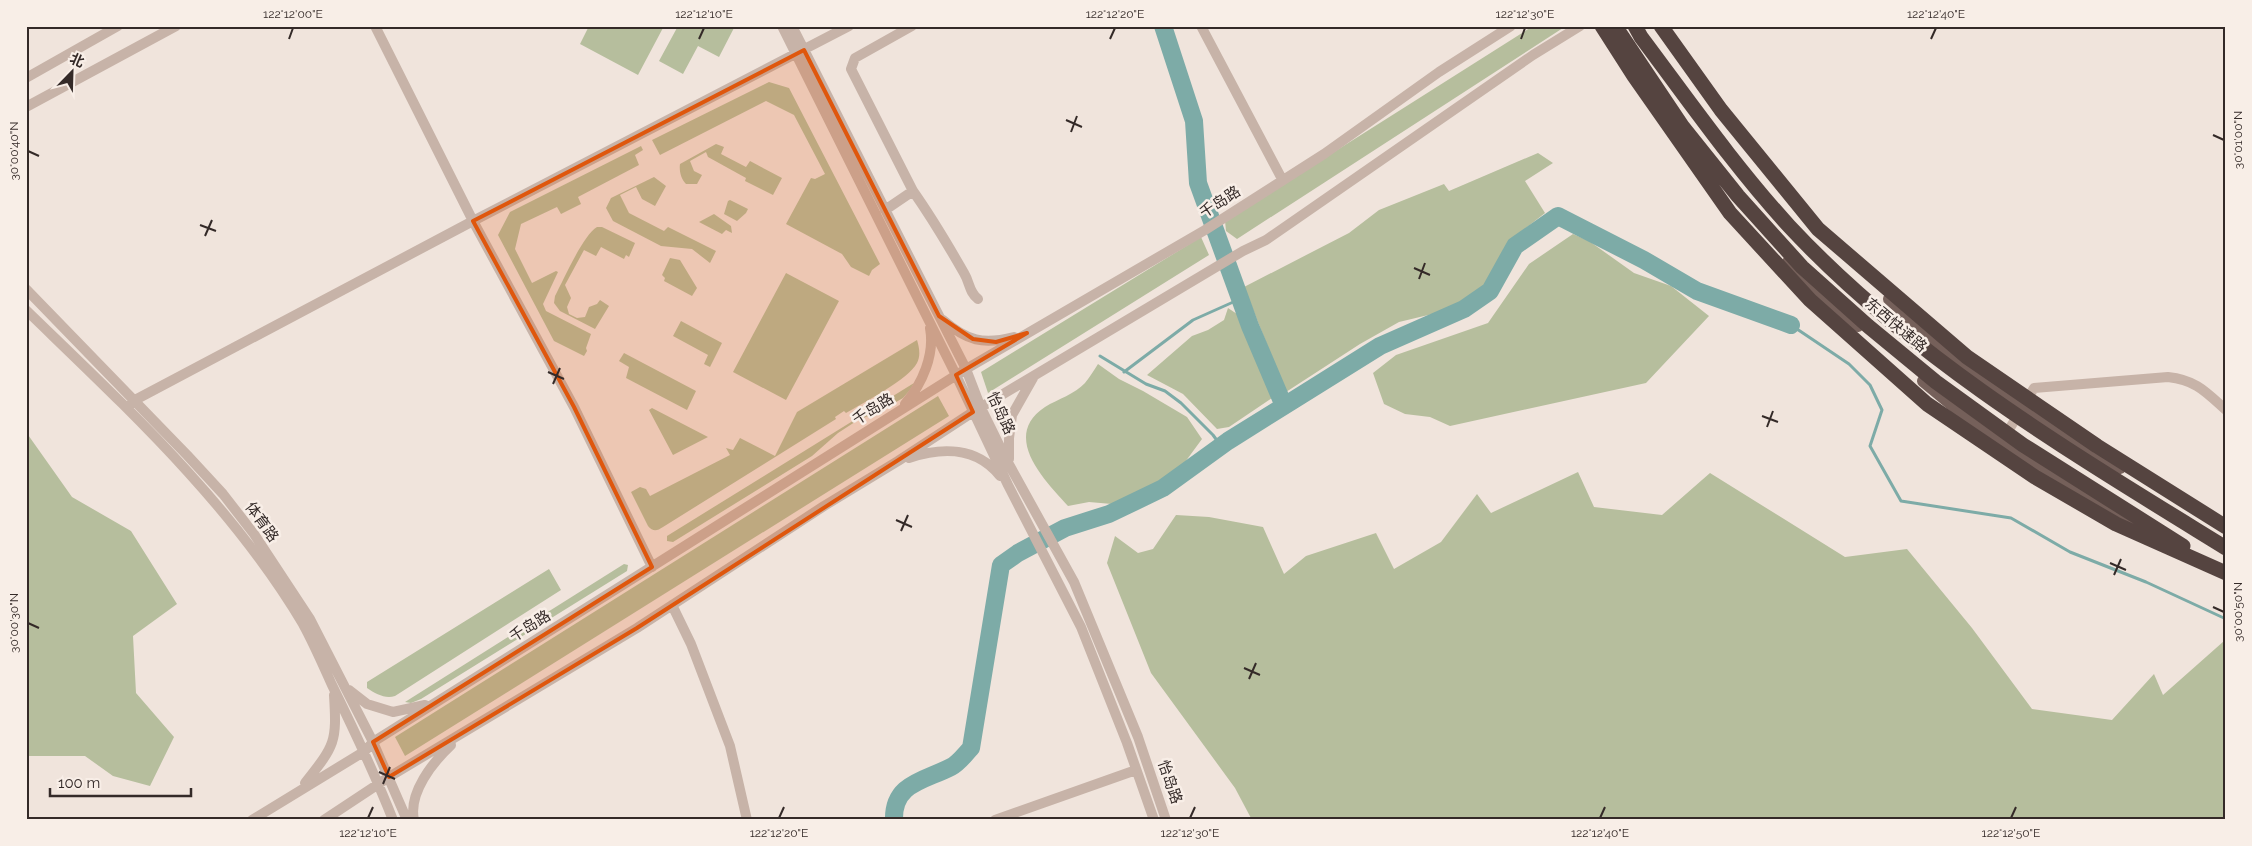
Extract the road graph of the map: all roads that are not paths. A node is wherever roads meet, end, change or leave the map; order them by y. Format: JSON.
{"nodes":[{"id":1,"x":118,"y":26,"type":"edge"},
{"id":2,"x":176,"y":26,"type":"edge"},
{"id":3,"x":375,"y":26,"type":"edge"},
{"id":4,"x":782,"y":26,"type":"edge"},
{"id":5,"x":792,"y":26,"type":"edge"},
{"id":6,"x":849,"y":26,"type":"edge"},
{"id":7,"x":912,"y":26,"type":"edge"},
{"id":8,"x":1201,"y":26,"type":"edge"},
{"id":9,"x":1511,"y":26,"type":"edge"},
{"id":10,"x":1580,"y":26,"type":"edge"},
{"id":11,"x":1603,"y":26,"type":"edge"},
{"id":12,"x":1615,"y":26,"type":"edge"},
{"id":13,"x":1635,"y":26,"type":"edge"},
{"id":14,"x":1661,"y":26,"type":"edge"},
{"id":15,"x":800,"y":52,"type":"junction"},
{"id":16,"x":26,"y":78,"type":"edge"},
{"id":17,"x":26,"y":107,"type":"edge"},
{"id":18,"x":1282,"y":179,"type":"junction"},
{"id":19,"x":913,"y":191,"type":"junction"},
{"id":20,"x":885,"y":210,"type":"junction"},
{"id":21,"x":473,"y":221,"type":"junction"},
{"id":22,"x":1818,"y":229,"type":"junction"},
{"id":23,"x":26,"y":289,"type":"edge"},
{"id":24,"x":978,"y":299,"type":"dead end"},
{"id":25,"x":26,"y":310,"type":"edge"},
{"id":26,"x":939,"y":316,"type":"junction"},
{"id":27,"x":929,"y":319,"type":"junction"},
{"id":28,"x":1027,"y":333,"type":"junction"},
{"id":29,"x":966,"y":369,"type":"junction"},
{"id":30,"x":956,"y":375,"type":"junction"},
{"id":31,"x":1034,"y":377,"type":"junction"},
{"id":32,"x":135,"y":400,"type":"junction"},
{"id":33,"x":2223,"y":405,"type":"edge"},
{"id":34,"x":126,"y":407,"type":"junction"},
{"id":35,"x":2022,"y":408,"type":"junction"},
{"id":36,"x":901,"y":410,"type":"junction"},
{"id":37,"x":977,"y":410,"type":"junction"},
{"id":38,"x":2001,"y":443,"type":"junction"},
{"id":39,"x":898,"y":461,"type":"junction"},
{"id":40,"x":1010,"y":465,"type":"junction"},
{"id":41,"x":1008,"y":485,"type":"junction"},
{"id":42,"x":2226,"y":529,"type":"edge"},
{"id":43,"x":2226,"y":548,"type":"edge"},
{"id":44,"x":652,"y":567,"type":"junction"},
{"id":45,"x":2226,"y":573,"type":"edge"},
{"id":46,"x":2226,"y":582,"type":"edge"},
{"id":47,"x":672,"y":605,"type":"junction"},
{"id":48,"x":334,"y":688,"type":"junction"},
{"id":49,"x":346,"y":688,"type":"junction"},
{"id":50,"x":436,"y":702,"type":"junction"},
{"id":51,"x":464,"y":732,"type":"junction"},
{"id":52,"x":373,"y":742,"type":"junction"},
{"id":53,"x":365,"y":751,"type":"junction"},
{"id":54,"x":1136,"y":770,"type":"junction"},
{"id":55,"x":389,"y":777,"type":"junction"},
{"id":56,"x":379,"y":784,"type":"junction"},
{"id":57,"x":301,"y":789,"type":"junction"},
{"id":58,"x":252,"y":820,"type":"edge"},
{"id":59,"x":324,"y":820,"type":"edge"},
{"id":60,"x":393,"y":820,"type":"edge"},
{"id":61,"x":407,"y":820,"type":"edge"},
{"id":62,"x":414,"y":820,"type":"edge"},
{"id":63,"x":747,"y":820,"type":"edge"},
{"id":64,"x":995,"y":820,"type":"edge"},
{"id":65,"x":1154,"y":820,"type":"edge"},
{"id":66,"x":1166,"y":820,"type":"edge"}],
"edges":[{"from":1,"to":16,"type":"street"},
{"from":2,"to":17,"type":"street"},
{"from":3,"to":21,"type":"street"},
{"from":4,"to":15,"type":"street"},
{"from":5,"to":15,"type":"street","name":"怡岛路"},
{"from":6,"to":15,"type":"street"},
{"from":7,"to":19,"type":"street"},
{"from":8,"to":18,"type":"street"},
{"from":9,"to":18,"type":"street","name":"千岛路"},
{"from":10,"to":31,"type":"street"},
{"from":11,"to":38,"type":"main road"},
{"from":11,"to":45,"type":"highway"},
{"from":12,"to":45,"type":"highway","name":"东西快速路"},
{"from":13,"to":43,"type":"highway","name":"东西快速路"},
{"from":14,"to":22,"type":"highway"},
{"from":15,"to":20,"type":"street","name":"怡岛路"},
{"from":15,"to":21,"type":"street"},
{"from":15,"to":27,"type":"street"},
{"from":18,"to":28,"type":"street","name":"千岛路"},
{"from":19,"to":20,"type":"street"},
{"from":19,"to":24,"type":"street"},
{"from":20,"to":26,"type":"street","name":"怡岛路"},
{"from":21,"to":32,"type":"street"},
{"from":21,"to":44,"type":"street"},
{"from":22,"to":35,"type":"main road"},
{"from":22,"to":42,"type":"highway"},
{"from":23,"to":32,"type":"street","name":"体育路"},
{"from":25,"to":34,"type":"street","name":"体育路"},
{"from":26,"to":28,"type":"street"},
{"from":26,"to":29,"type":"street","name":"怡岛路"},
{"from":27,"to":30,"type":"street"},
{"from":27,"to":36,"type":"street"},
{"from":28,"to":29,"type":"street","name":"千岛路"},
{"from":29,"to":30,"type":"street","name":"千岛路"},
{"from":29,"to":37,"type":"street","name":"怡岛路"},
{"from":30,"to":36,"type":"street","name":"千岛路"},
{"from":30,"to":37,"type":"street"},
{"from":31,"to":37,"type":"street"},
{"from":31,"to":40,"type":"street"},
{"from":32,"to":34,"type":"street"},
{"from":32,"to":49,"type":"street","name":"体育路"},
{"from":33,"to":35,"type":"street"},
{"from":34,"to":48,"type":"street","name":"体育路"},
{"from":35,"to":38,"type":"street"},
{"from":35,"to":42,"type":"main road"},
{"from":36,"to":44,"type":"street","name":"千岛路"},
{"from":37,"to":39,"type":"street"},
{"from":37,"to":40,"type":"street","name":"怡岛路"},
{"from":37,"to":41,"type":"street"},
{"from":38,"to":46,"type":"main road"},
{"from":39,"to":41,"type":"street"},
{"from":39,"to":47,"type":"street"},
{"from":40,"to":66,"type":"street","name":"怡岛路"},
{"from":41,"to":54,"type":"street"},
{"from":44,"to":50,"type":"street","name":"千岛路"},
{"from":47,"to":51,"type":"street"},
{"from":47,"to":63,"type":"street"},
{"from":48,"to":53,"type":"street","name":"体育路"},
{"from":48,"to":57,"type":"street"},
{"from":49,"to":50,"type":"street"},
{"from":49,"to":52,"type":"street","name":"体育路"},
{"from":50,"to":52,"type":"street","name":"千岛路"},
{"from":51,"to":55,"type":"street"},
{"from":51,"to":62,"type":"street"},
{"from":52,"to":53,"type":"street","name":"千岛路"},
{"from":52,"to":55,"type":"street","name":"体育路"},
{"from":53,"to":56,"type":"street","name":"体育路"},
{"from":53,"to":57,"type":"street","name":"千岛路"},
{"from":54,"to":64,"type":"street"},
{"from":54,"to":65,"type":"street"},
{"from":55,"to":56,"type":"street"},
{"from":55,"to":61,"type":"street","name":"体育路"},
{"from":56,"to":59,"type":"street"},
{"from":56,"to":60,"type":"street","name":"体育路"},
{"from":57,"to":58,"type":"street","name":"千岛路"}]}
